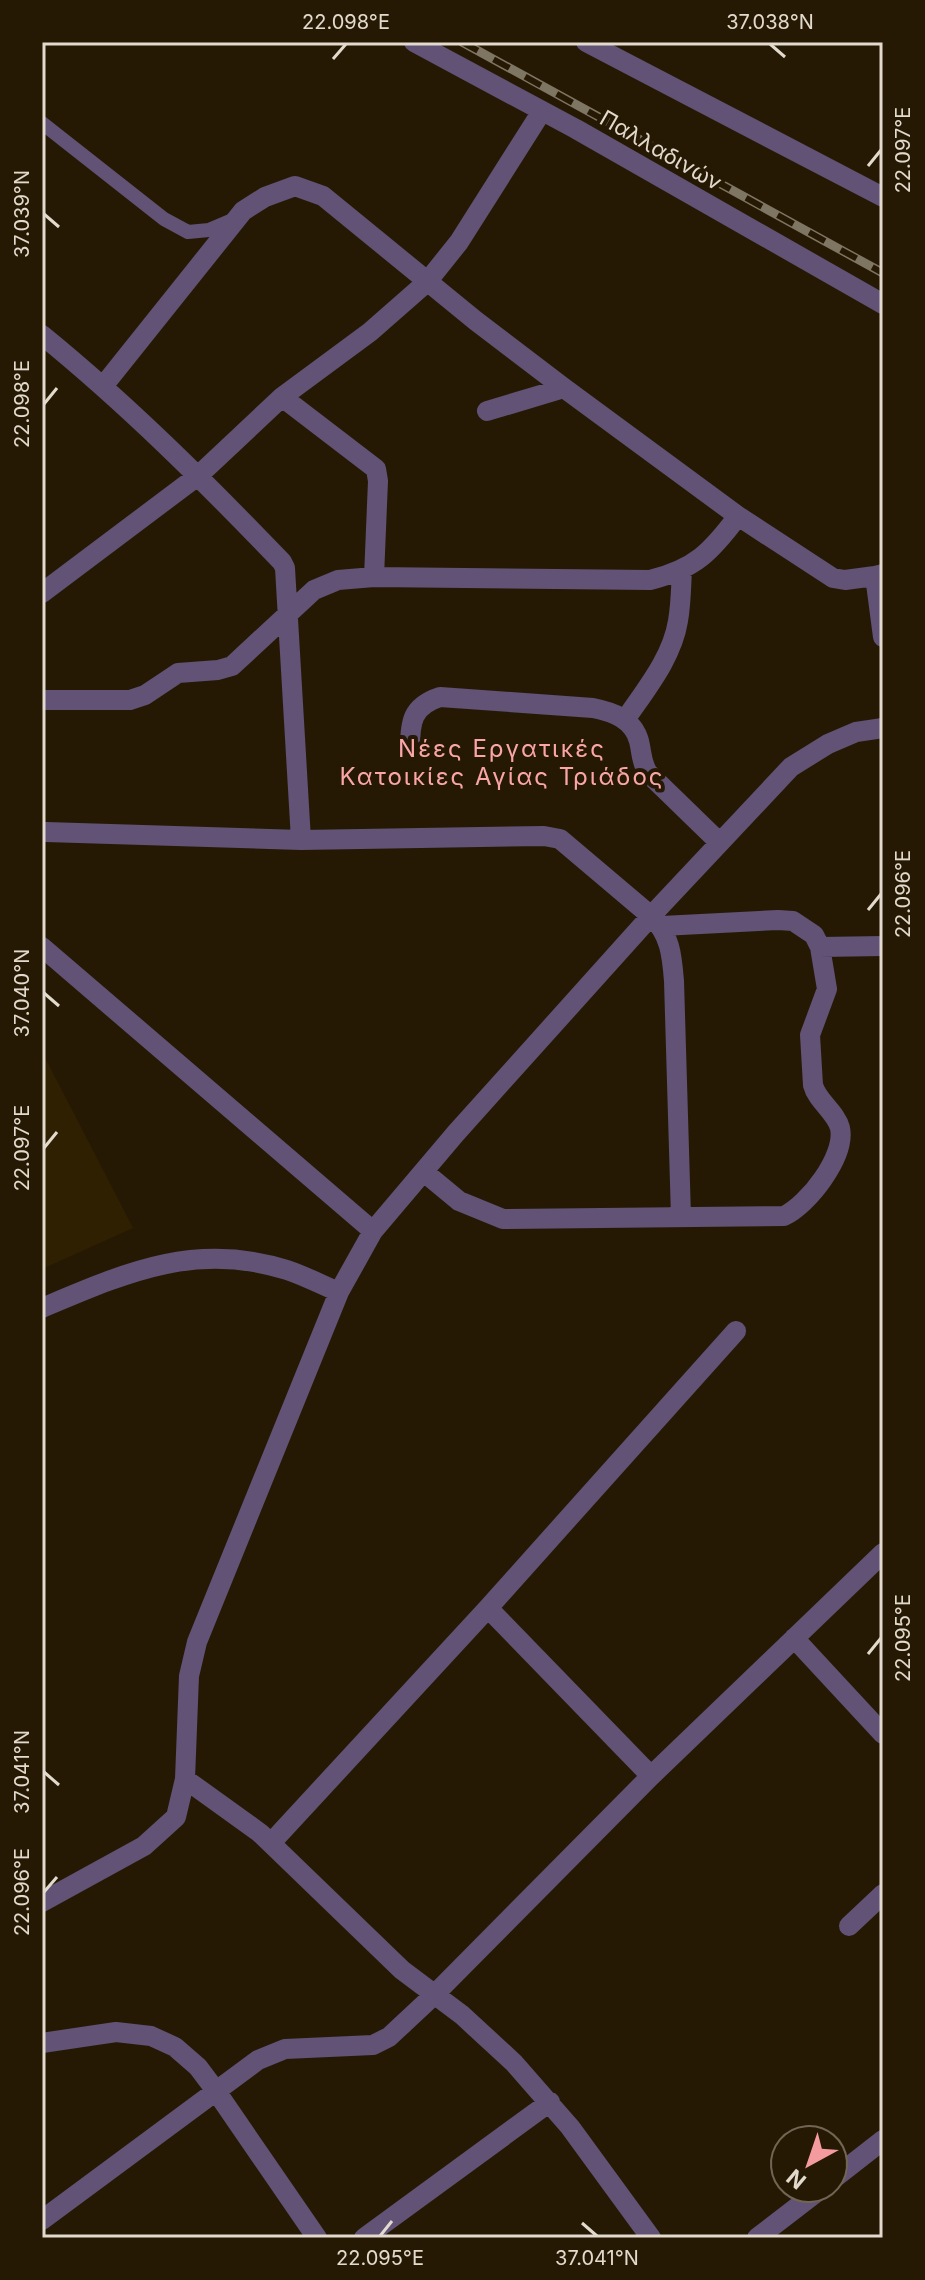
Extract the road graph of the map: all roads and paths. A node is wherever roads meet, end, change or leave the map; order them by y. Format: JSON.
{"nodes":[{"id":1,"x":414,"y":42,"type":"edge"},
{"id":2,"x":586,"y":42,"type":"edge"},
{"id":3,"x":542,"y":111,"type":"junction"},
{"id":4,"x":42,"y":123,"type":"edge"},
{"id":5,"x":883,"y":197,"type":"edge"},
{"id":6,"x":236,"y":219,"type":"junction"},
{"id":7,"x":427,"y":282,"type":"junction"},
{"id":8,"x":883,"y":304,"type":"edge"},
{"id":9,"x":42,"y":335,"type":"edge"},
{"id":10,"x":104,"y":385,"type":"junction"},
{"id":11,"x":564,"y":388,"type":"junction"},
{"id":12,"x":282,"y":397,"type":"junction"},
{"id":13,"x":487,"y":411,"type":"dead end"},
{"id":14,"x":199,"y":475,"type":"junction"},
{"id":15,"x":738,"y":516,"type":"junction"},
{"id":16,"x":682,"y":570,"type":"junction"},
{"id":17,"x":879,"y":575,"type":"edge"},
{"id":18,"x":374,"y":577,"type":"junction"},
{"id":19,"x":42,"y":593,"type":"edge"},
{"id":20,"x":288,"y":613,"type":"junction"},
{"id":21,"x":883,"y":637,"type":"edge"},
{"id":22,"x":42,"y":700,"type":"edge"},
{"id":23,"x":625,"y":720,"type":"junction"},
{"id":24,"x":883,"y":728,"type":"edge"},
{"id":25,"x":410,"y":748,"type":"dead end"},
{"id":26,"x":46,"y":832,"type":"dead end"},
{"id":27,"x":301,"y":840,"type":"junction"},
{"id":28,"x":719,"y":842,"type":"junction"},
{"id":29,"x":656,"y":921,"type":"junction"},
{"id":30,"x":883,"y":946,"type":"edge"},
{"id":31,"x":42,"y":947,"type":"edge"},
{"id":32,"x":820,"y":947,"type":"junction"},
{"id":33,"x":424,"y":1172,"type":"junction"},
{"id":34,"x":681,"y":1217,"type":"junction"},
{"id":35,"x":373,"y":1231,"type":"junction"},
{"id":36,"x":339,"y":1292,"type":"junction"},
{"id":37,"x":42,"y":1308,"type":"edge"},
{"id":38,"x":736,"y":1331,"type":"dead end"},
{"id":39,"x":883,"y":1553,"type":"edge"},
{"id":40,"x":488,"y":1608,"type":"junction"},
{"id":41,"x":794,"y":1638,"type":"junction"},
{"id":42,"x":883,"y":1734,"type":"edge"},
{"id":43,"x":651,"y":1776,"type":"junction"},
{"id":44,"x":185,"y":1779,"type":"junction"},
{"id":45,"x":271,"y":1843,"type":"junction"},
{"id":46,"x":883,"y":1894,"type":"edge"},
{"id":47,"x":42,"y":1902,"type":"edge"},
{"id":48,"x":849,"y":1926,"type":"dead end"},
{"id":49,"x":434,"y":1995,"type":"junction"},
{"id":50,"x":42,"y":2043,"type":"edge"},
{"id":51,"x":216,"y":2091,"type":"junction"},
{"id":52,"x":550,"y":2102,"type":"junction"},
{"id":53,"x":883,"y":2140,"type":"edge"},
{"id":54,"x":849,"y":2167,"type":"edge"},
{"id":55,"x":801,"y":2204,"type":"edge"},
{"id":56,"x":42,"y":2220,"type":"edge"},
{"id":57,"x":317,"y":2238,"type":"edge"},
{"id":58,"x":364,"y":2238,"type":"edge"},
{"id":59,"x":651,"y":2238,"type":"edge"},
{"id":60,"x":757,"y":2238,"type":"edge"}],
"edges":[{"from":1,"to":3,"type":"street","name":"Παλλαδινών"},
{"from":2,"to":5,"type":"street"},
{"from":3,"to":7,"type":"street"},
{"from":3,"to":8,"type":"street","name":"Παλλαδινών"},
{"from":4,"to":6,"type":"lane"},
{"from":6,"to":7,"type":"street"},
{"from":6,"to":10,"type":"street"},
{"from":7,"to":11,"type":"street"},
{"from":7,"to":12,"type":"street"},
{"from":9,"to":10,"type":"street"},
{"from":10,"to":14,"type":"street"},
{"from":11,"to":13,"type":"street"},
{"from":11,"to":15,"type":"street"},
{"from":12,"to":14,"type":"street"},
{"from":12,"to":18,"type":"street"},
{"from":14,"to":19,"type":"street"},
{"from":14,"to":20,"type":"street"},
{"from":15,"to":16,"type":"street"},
{"from":15,"to":17,"type":"street"},
{"from":16,"to":18,"type":"street"},
{"from":16,"to":23,"type":"street"},
{"from":17,"to":21,"type":"street"},
{"from":18,"to":20,"type":"street"},
{"from":20,"to":22,"type":"street"},
{"from":20,"to":27,"type":"street"},
{"from":23,"to":25,"type":"street"},
{"from":23,"to":28,"type":"street"},
{"from":24,"to":28,"type":"street"},
{"from":26,"to":27,"type":"street"},
{"from":27,"to":29,"type":"street"},
{"from":28,"to":29,"type":"street"},
{"from":29,"to":32,"type":"street"},
{"from":29,"to":33,"type":"street"},
{"from":29,"to":34,"type":"street"},
{"from":30,"to":32,"type":"street"},
{"from":31,"to":35,"type":"street"},
{"from":32,"to":34,"type":"street"},
{"from":33,"to":34,"type":"street"},
{"from":33,"to":35,"type":"street"},
{"from":35,"to":36,"type":"street"},
{"from":36,"to":37,"type":"street"},
{"from":36,"to":44,"type":"street"},
{"from":38,"to":40,"type":"street"},
{"from":39,"to":41,"type":"street"},
{"from":40,"to":43,"type":"street"},
{"from":40,"to":45,"type":"street"},
{"from":41,"to":42,"type":"street"},
{"from":41,"to":43,"type":"street"},
{"from":43,"to":49,"type":"street"},
{"from":44,"to":45,"type":"street"},
{"from":44,"to":47,"type":"street"},
{"from":45,"to":49,"type":"street"},
{"from":46,"to":48,"type":"street"},
{"from":49,"to":51,"type":"street"},
{"from":49,"to":52,"type":"street"},
{"from":50,"to":51,"type":"street"},
{"from":51,"to":56,"type":"street"},
{"from":51,"to":57,"type":"street"},
{"from":52,"to":58,"type":"street"},
{"from":52,"to":59,"type":"street"},
{"from":53,"to":54,"type":"street"},
{"from":55,"to":60,"type":"street"}]}
